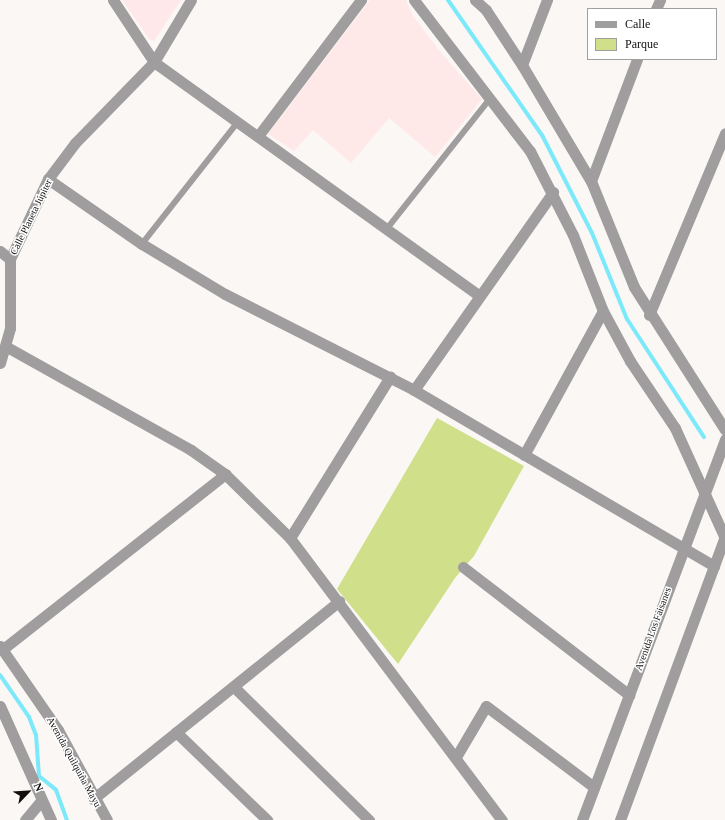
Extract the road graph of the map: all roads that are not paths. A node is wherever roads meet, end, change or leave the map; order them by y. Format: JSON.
{"nodes":[{"id":1,"x":113,"y":0,"type":"edge"},
{"id":2,"x":191,"y":0,"type":"edge"},
{"id":3,"x":361,"y":0,"type":"edge"},
{"id":4,"x":414,"y":0,"type":"edge"},
{"id":5,"x":475,"y":0,"type":"edge"},
{"id":6,"x":547,"y":0,"type":"edge"},
{"id":7,"x":637,"y":60,"type":"edge"},
{"id":8,"x":154,"y":62,"type":"junction"},
{"id":9,"x":522,"y":65,"type":"junction"},
{"id":10,"x":490,"y":98,"type":"junction"},
{"id":11,"x":239,"y":122,"type":"junction"},
{"id":12,"x":725,"y":133,"type":"edge"},
{"id":13,"x":258,"y":136,"type":"junction"},
{"id":14,"x":48,"y":179,"type":"junction"},
{"id":15,"x":591,"y":182,"type":"junction"},
{"id":16,"x":553,"y":192,"type":"junction"},
{"id":17,"x":385,"y":231,"type":"junction"},
{"id":18,"x":142,"y":244,"type":"junction"},
{"id":19,"x":0,"y":251,"type":"edge"},
{"id":20,"x":10,"y":259,"type":"junction"},
{"id":21,"x":478,"y":295,"type":"junction"},
{"id":22,"x":603,"y":311,"type":"junction"},
{"id":23,"x":649,"y":314,"type":"junction"},
{"id":24,"x":7,"y":347,"type":"junction"},
{"id":25,"x":0,"y":363,"type":"edge"},
{"id":26,"x":390,"y":377,"type":"junction"},
{"id":27,"x":414,"y":390,"type":"junction"},
{"id":28,"x":725,"y":430,"type":"edge"},
{"id":29,"x":725,"y":439,"type":"edge"},
{"id":30,"x":524,"y":455,"type":"junction"},
{"id":31,"x":225,"y":474,"type":"junction"},
{"id":32,"x":705,"y":489,"type":"junction"},
{"id":33,"x":725,"y":537,"type":"edge"},
{"id":34,"x":290,"y":538,"type":"junction"},
{"id":35,"x":683,"y":549,"type":"junction"},
{"id":36,"x":463,"y":566,"type":"dead end"},
{"id":37,"x":714,"y":566,"type":"junction"},
{"id":38,"x":339,"y":601,"type":"junction"},
{"id":39,"x":2,"y":647,"type":"edge"},
{"id":40,"x":234,"y":687,"type":"junction"},
{"id":41,"x":629,"y":695,"type":"junction"},
{"id":42,"x":0,"y":706,"type":"edge"},
{"id":43,"x":176,"y":732,"type":"junction"},
{"id":44,"x":456,"y":757,"type":"junction"},
{"id":45,"x":594,"y":787,"type":"junction"},
{"id":46,"x":93,"y":799,"type":"junction"},
{"id":47,"x":40,"y":802,"type":"junction"},
{"id":48,"x":25,"y":820,"type":"edge"},
{"id":49,"x":50,"y":820,"type":"edge"},
{"id":50,"x":107,"y":820,"type":"edge"},
{"id":51,"x":267,"y":820,"type":"edge"},
{"id":52,"x":369,"y":820,"type":"edge"},
{"id":53,"x":502,"y":820,"type":"edge"},
{"id":54,"x":582,"y":820,"type":"edge"},
{"id":55,"x":620,"y":820,"type":"edge"}],
"edges":[{"from":1,"to":8,"type":"street"},
{"from":2,"to":8,"type":"street","name":"Calle Planeta Júpiter"},
{"from":3,"to":13,"type":"street"},
{"from":4,"to":10,"type":"street"},
{"from":5,"to":9,"type":"street"},
{"from":6,"to":9,"type":"street"},
{"from":7,"to":15,"type":"street"},
{"from":8,"to":11,"type":"street"},
{"from":8,"to":14,"type":"street","name":"Calle Planeta Júpiter"},
{"from":9,"to":15,"type":"street"},
{"from":10,"to":16,"type":"street"},
{"from":10,"to":17,"type":"lane"},
{"from":11,"to":13,"type":"street"},
{"from":11,"to":18,"type":"lane"},
{"from":12,"to":23,"type":"street"},
{"from":13,"to":17,"type":"street"},
{"from":14,"to":18,"type":"street"},
{"from":14,"to":20,"type":"street","name":"Calle Planeta Júpiter"},
{"from":15,"to":23,"type":"street"},
{"from":16,"to":21,"type":"street"},
{"from":16,"to":22,"type":"street"},
{"from":17,"to":21,"type":"street"},
{"from":18,"to":26,"type":"street"},
{"from":19,"to":20,"type":"street"},
{"from":20,"to":24,"type":"street","name":"Calle Planeta Júpiter"},
{"from":21,"to":27,"type":"street"},
{"from":22,"to":30,"type":"street"},
{"from":22,"to":32,"type":"street"},
{"from":23,"to":28,"type":"street"},
{"from":24,"to":25,"type":"street","name":"Calle Planeta Júpiter"},
{"from":24,"to":31,"type":"street"},
{"from":26,"to":27,"type":"street"},
{"from":26,"to":34,"type":"street"},
{"from":27,"to":30,"type":"street"},
{"from":29,"to":32,"type":"street","name":"Avenida Los Faisanes"},
{"from":30,"to":35,"type":"street"},
{"from":31,"to":34,"type":"street"},
{"from":31,"to":39,"type":"street"},
{"from":32,"to":33,"type":"street"},
{"from":32,"to":35,"type":"street","name":"Avenida Los Faisanes"},
{"from":33,"to":37,"type":"street"},
{"from":34,"to":38,"type":"street"},
{"from":35,"to":37,"type":"street"},
{"from":35,"to":41,"type":"street","name":"Avenida Los Faisanes"},
{"from":36,"to":41,"type":"street"},
{"from":37,"to":55,"type":"street"},
{"from":38,"to":40,"type":"street"},
{"from":38,"to":44,"type":"street"},
{"from":39,"to":46,"type":"street","name":"Avenida Quilquiña Mayu"},
{"from":40,"to":43,"type":"street"},
{"from":40,"to":52,"type":"street"},
{"from":41,"to":45,"type":"street","name":"Avenida Los Faisanes"},
{"from":42,"to":47,"type":"street"},
{"from":43,"to":46,"type":"street"},
{"from":43,"to":51,"type":"street"},
{"from":44,"to":45,"type":"street"},
{"from":44,"to":53,"type":"street"},
{"from":45,"to":54,"type":"street","name":"Avenida Los Faisanes"},
{"from":46,"to":50,"type":"street","name":"Avenida Quilquiña Mayu"},
{"from":47,"to":48,"type":"street"},
{"from":47,"to":49,"type":"street"}]}
